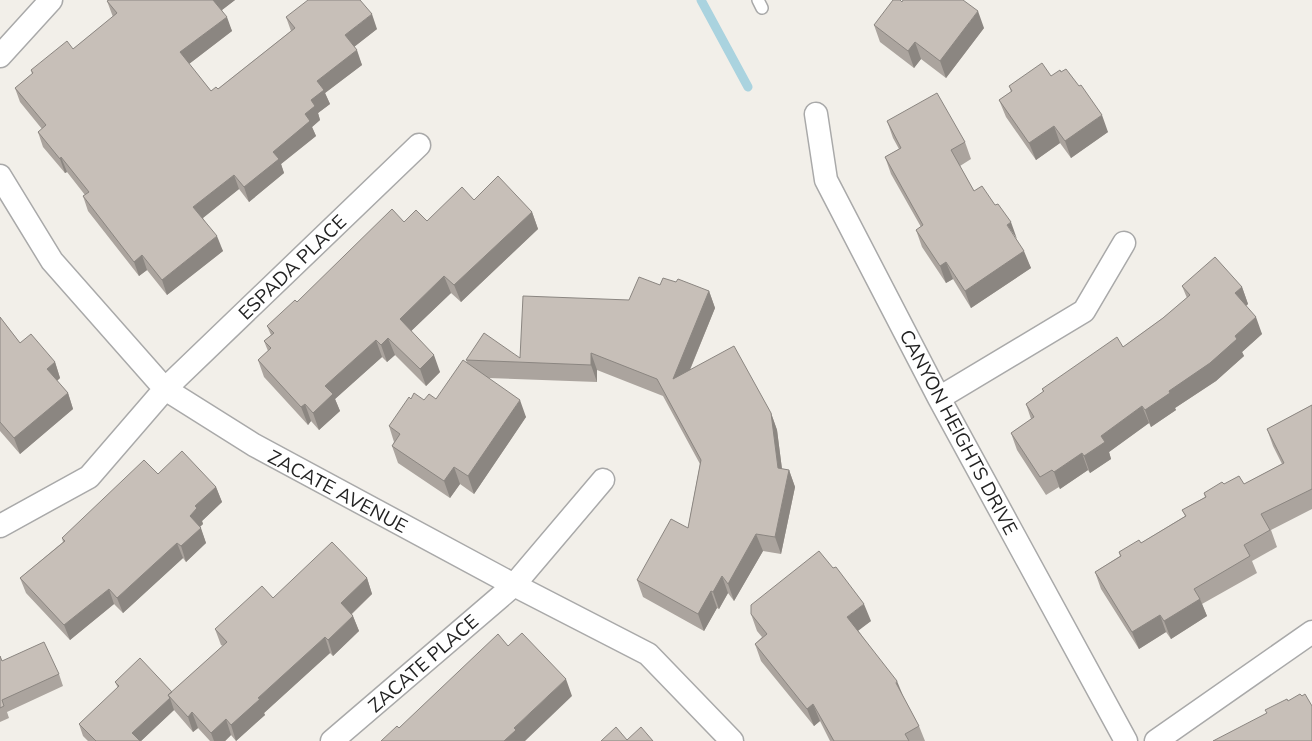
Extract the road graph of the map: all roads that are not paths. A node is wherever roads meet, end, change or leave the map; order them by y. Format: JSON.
{"nodes":[{"id":1,"x":52,"y":0,"type":"edge"},
{"id":2,"x":0,"y":56,"type":"edge"},
{"id":3,"x":816,"y":114,"type":"dead end"},
{"id":4,"x":419,"y":145,"type":"dead end"},
{"id":5,"x":0,"y":176,"type":"edge"},
{"id":6,"x":1124,"y":243,"type":"dead end"},
{"id":7,"x":165,"y":389,"type":"junction"},
{"id":8,"x":939,"y":398,"type":"junction"},
{"id":9,"x":603,"y":480,"type":"dead end"},
{"id":10,"x":0,"y":526,"type":"edge"},
{"id":11,"x":514,"y":585,"type":"junction"},
{"id":12,"x":1312,"y":632,"type":"edge"},
{"id":13,"x":332,"y":741,"type":"edge"},
{"id":14,"x":732,"y":741,"type":"edge"},
{"id":15,"x":1126,"y":741,"type":"edge"},
{"id":16,"x":1156,"y":741,"type":"edge"}],
"edges":[{"from":1,"to":2,"type":"street"},
{"from":3,"to":8,"type":"street","name":"CANYON HEIGHTS DRIVE"},
{"from":4,"to":7,"type":"street","name":"ESPADA PLACE"},
{"from":5,"to":7,"type":"street","name":"ZACATE AVENUE"},
{"from":6,"to":8,"type":"street"},
{"from":7,"to":10,"type":"street","name":"ESPADA PLACE"},
{"from":7,"to":11,"type":"street","name":"ZACATE AVENUE"},
{"from":8,"to":15,"type":"street","name":"CANYON HEIGHTS DRIVE"},
{"from":9,"to":11,"type":"street","name":"ZACATE PLACE"},
{"from":11,"to":13,"type":"street","name":"ZACATE PLACE"},
{"from":11,"to":14,"type":"street","name":"ZACATE AVENUE"},
{"from":12,"to":16,"type":"street"}]}
